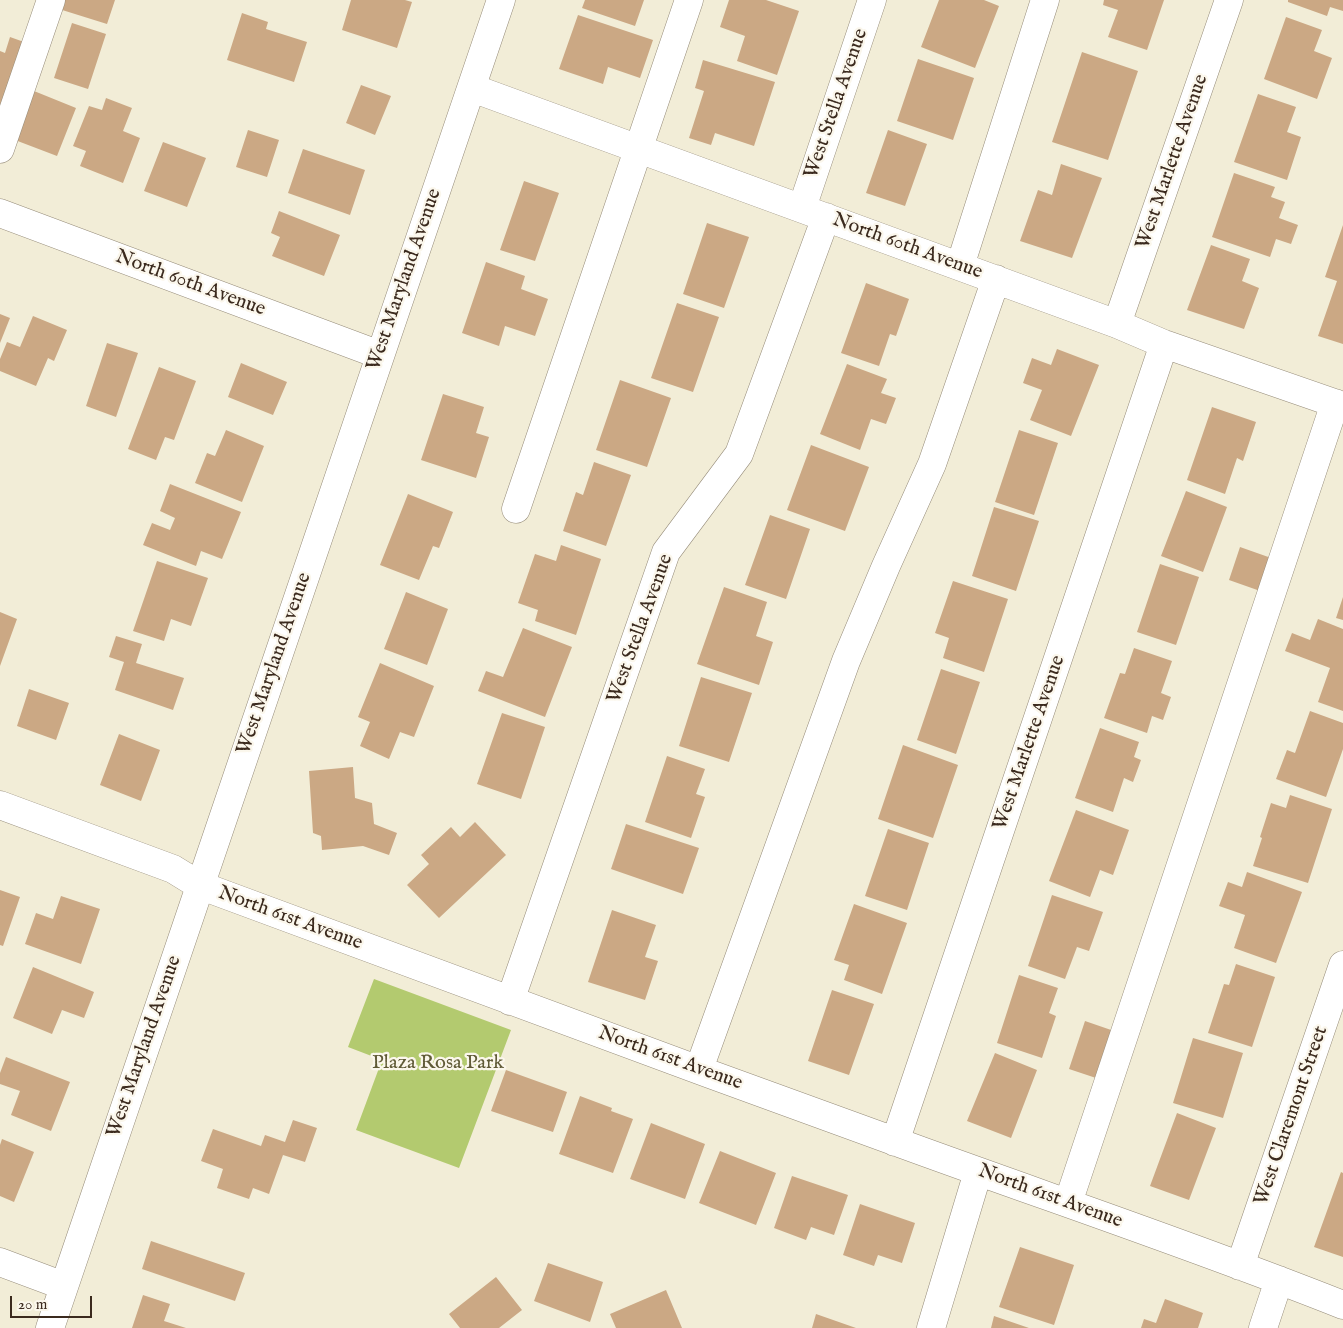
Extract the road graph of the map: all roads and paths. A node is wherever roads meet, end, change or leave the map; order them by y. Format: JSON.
{"nodes":[{"id":1,"x":51,"y":0,"type":"edge"},
{"id":2,"x":501,"y":0,"type":"edge"},
{"id":3,"x":689,"y":0,"type":"edge"},
{"id":4,"x":872,"y":0,"type":"edge"},
{"id":5,"x":1045,"y":0,"type":"edge"},
{"id":6,"x":1229,"y":0,"type":"edge"},
{"id":7,"x":472,"y":88,"type":"junction"},
{"id":8,"x":0,"y":149,"type":"edge"},
{"id":9,"x":638,"y":149,"type":"junction"},
{"id":10,"x":0,"y":213,"type":"edge"},
{"id":11,"x":814,"y":213,"type":"junction"},
{"id":12,"x":960,"y":266,"type":"junction"},
{"id":13,"x":996,"y":279,"type":"junction"},
{"id":14,"x":1117,"y":324,"type":"junction"},
{"id":15,"x":1164,"y":344,"type":"junction"},
{"id":16,"x":380,"y":355,"type":"junction"},
{"id":17,"x":1339,"y":405,"type":"edge"},
{"id":18,"x":516,"y":509,"type":"dead end"},
{"id":19,"x":0,"y":805,"type":"edge"},
{"id":20,"x":199,"y":885,"type":"junction"},
{"id":21,"x":1343,"y":965,"type":"edge"},
{"id":22,"x":510,"y":1001,"type":"junction"},
{"id":23,"x":699,"y":1069,"type":"junction"},
{"id":24,"x":895,"y":1142,"type":"junction"},
{"id":25,"x":978,"y":1172,"type":"junction"},
{"id":26,"x":1068,"y":1203,"type":"junction"},
{"id":27,"x":0,"y":1262,"type":"edge"},
{"id":28,"x":1240,"y":1266,"type":"junction"},
{"id":29,"x":1279,"y":1280,"type":"junction"},
{"id":30,"x":64,"y":1286,"type":"junction"},
{"id":31,"x":1343,"y":1305,"type":"edge"},
{"id":32,"x":50,"y":1328,"type":"edge"},
{"id":33,"x":931,"y":1328,"type":"edge"},
{"id":34,"x":1263,"y":1328,"type":"edge"}],
"edges":[{"from":1,"to":8,"type":"street"},
{"from":2,"to":7,"type":"street","name":"West Maryland Avenue"},
{"from":3,"to":9,"type":"street"},
{"from":4,"to":11,"type":"street","name":"West Stella Avenue"},
{"from":5,"to":12,"type":"street"},
{"from":6,"to":14,"type":"street","name":"West Marlette Avenue"},
{"from":7,"to":9,"type":"street","name":"North 60th Avenue"},
{"from":7,"to":16,"type":"street","name":"West Maryland Avenue"},
{"from":9,"to":11,"type":"street","name":"North 60th Avenue"},
{"from":9,"to":18,"type":"street"},
{"from":10,"to":16,"type":"street","name":"North 60th Avenue"},
{"from":11,"to":12,"type":"street","name":"North 60th Avenue"},
{"from":11,"to":22,"type":"street","name":"West Stella Avenue"},
{"from":12,"to":13,"type":"street","name":"North 60th Avenue"},
{"from":13,"to":14,"type":"street","name":"North 60th Avenue"},
{"from":13,"to":23,"type":"street"},
{"from":14,"to":15,"type":"street","name":"North 60th Avenue"},
{"from":15,"to":17,"type":"street","name":"North 60th Avenue"},
{"from":15,"to":24,"type":"street","name":"West Marlette Avenue"},
{"from":16,"to":20,"type":"street","name":"West Maryland Avenue"},
{"from":17,"to":26,"type":"street"},
{"from":19,"to":20,"type":"street","name":"North 61st Avenue"},
{"from":20,"to":22,"type":"street","name":"North 61st Avenue"},
{"from":20,"to":30,"type":"street","name":"West Maryland Avenue"},
{"from":21,"to":28,"type":"street","name":"West Claremont Street"},
{"from":22,"to":23,"type":"street","name":"North 61st Avenue"},
{"from":23,"to":24,"type":"street","name":"North 61st Avenue"},
{"from":24,"to":25,"type":"street","name":"North 61st Avenue"},
{"from":25,"to":26,"type":"street","name":"North 61st Avenue"},
{"from":25,"to":33,"type":"street"},
{"from":26,"to":28,"type":"street","name":"North 61st Avenue"},
{"from":27,"to":30,"type":"street"},
{"from":28,"to":29,"type":"street","name":"North 61st Avenue"},
{"from":29,"to":31,"type":"street","name":"North 61st Avenue"},
{"from":29,"to":34,"type":"street"},
{"from":30,"to":32,"type":"street","name":"West Maryland Avenue"}]}
